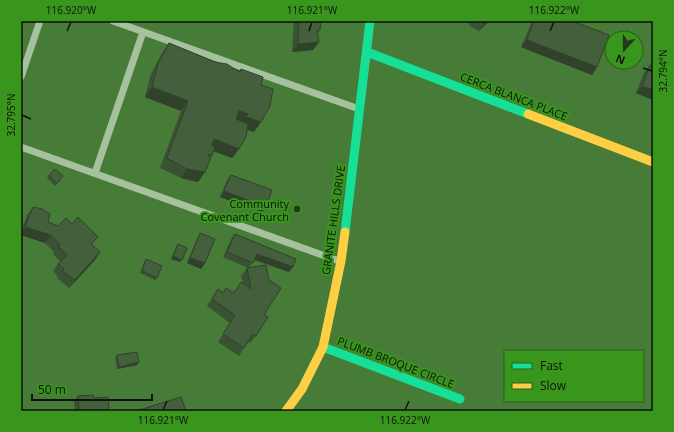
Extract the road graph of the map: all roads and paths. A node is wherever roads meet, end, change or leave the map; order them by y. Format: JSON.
{"nodes":[{"id":1,"x":40,"y":21,"type":"edge"},
{"id":2,"x":113,"y":21,"type":"edge"},
{"id":3,"x":370,"y":21,"type":"edge"},
{"id":4,"x":143,"y":32,"type":"junction"},
{"id":5,"x":367,"y":52,"type":"junction"},
{"id":6,"x":21,"y":76,"type":"edge"},
{"id":7,"x":359,"y":109,"type":"junction"},
{"id":8,"x":21,"y":147,"type":"edge"},
{"id":9,"x":653,"y":162,"type":"edge"},
{"id":10,"x":95,"y":173,"type":"junction"},
{"id":11,"x":342,"y":262,"type":"junction"},
{"id":12,"x":323,"y":347,"type":"junction"},
{"id":13,"x":460,"y":399,"type":"dead end"},
{"id":14,"x":286,"y":411,"type":"edge"}],
"edges":[{"from":1,"to":6,"type":"lane"},
{"from":2,"to":4,"type":"lane"},
{"from":3,"to":5,"type":"street","name":"GRANITE HILLS DRIVE"},
{"from":4,"to":7,"type":"lane"},
{"from":4,"to":10,"type":"lane"},
{"from":5,"to":7,"type":"street","name":"GRANITE HILLS DRIVE"},
{"from":5,"to":9,"type":"street","name":"CERCA BLANCA PLACE"},
{"from":7,"to":11,"type":"street","name":"GRANITE HILLS DRIVE"},
{"from":8,"to":10,"type":"lane"},
{"from":10,"to":11,"type":"lane"},
{"from":11,"to":12,"type":"street","name":"GRANITE HILLS DRIVE"},
{"from":12,"to":13,"type":"street","name":"PLUMB BROQUE CIRCLE"},
{"from":12,"to":14,"type":"street","name":"GRANITE HILLS DRIVE"}]}
